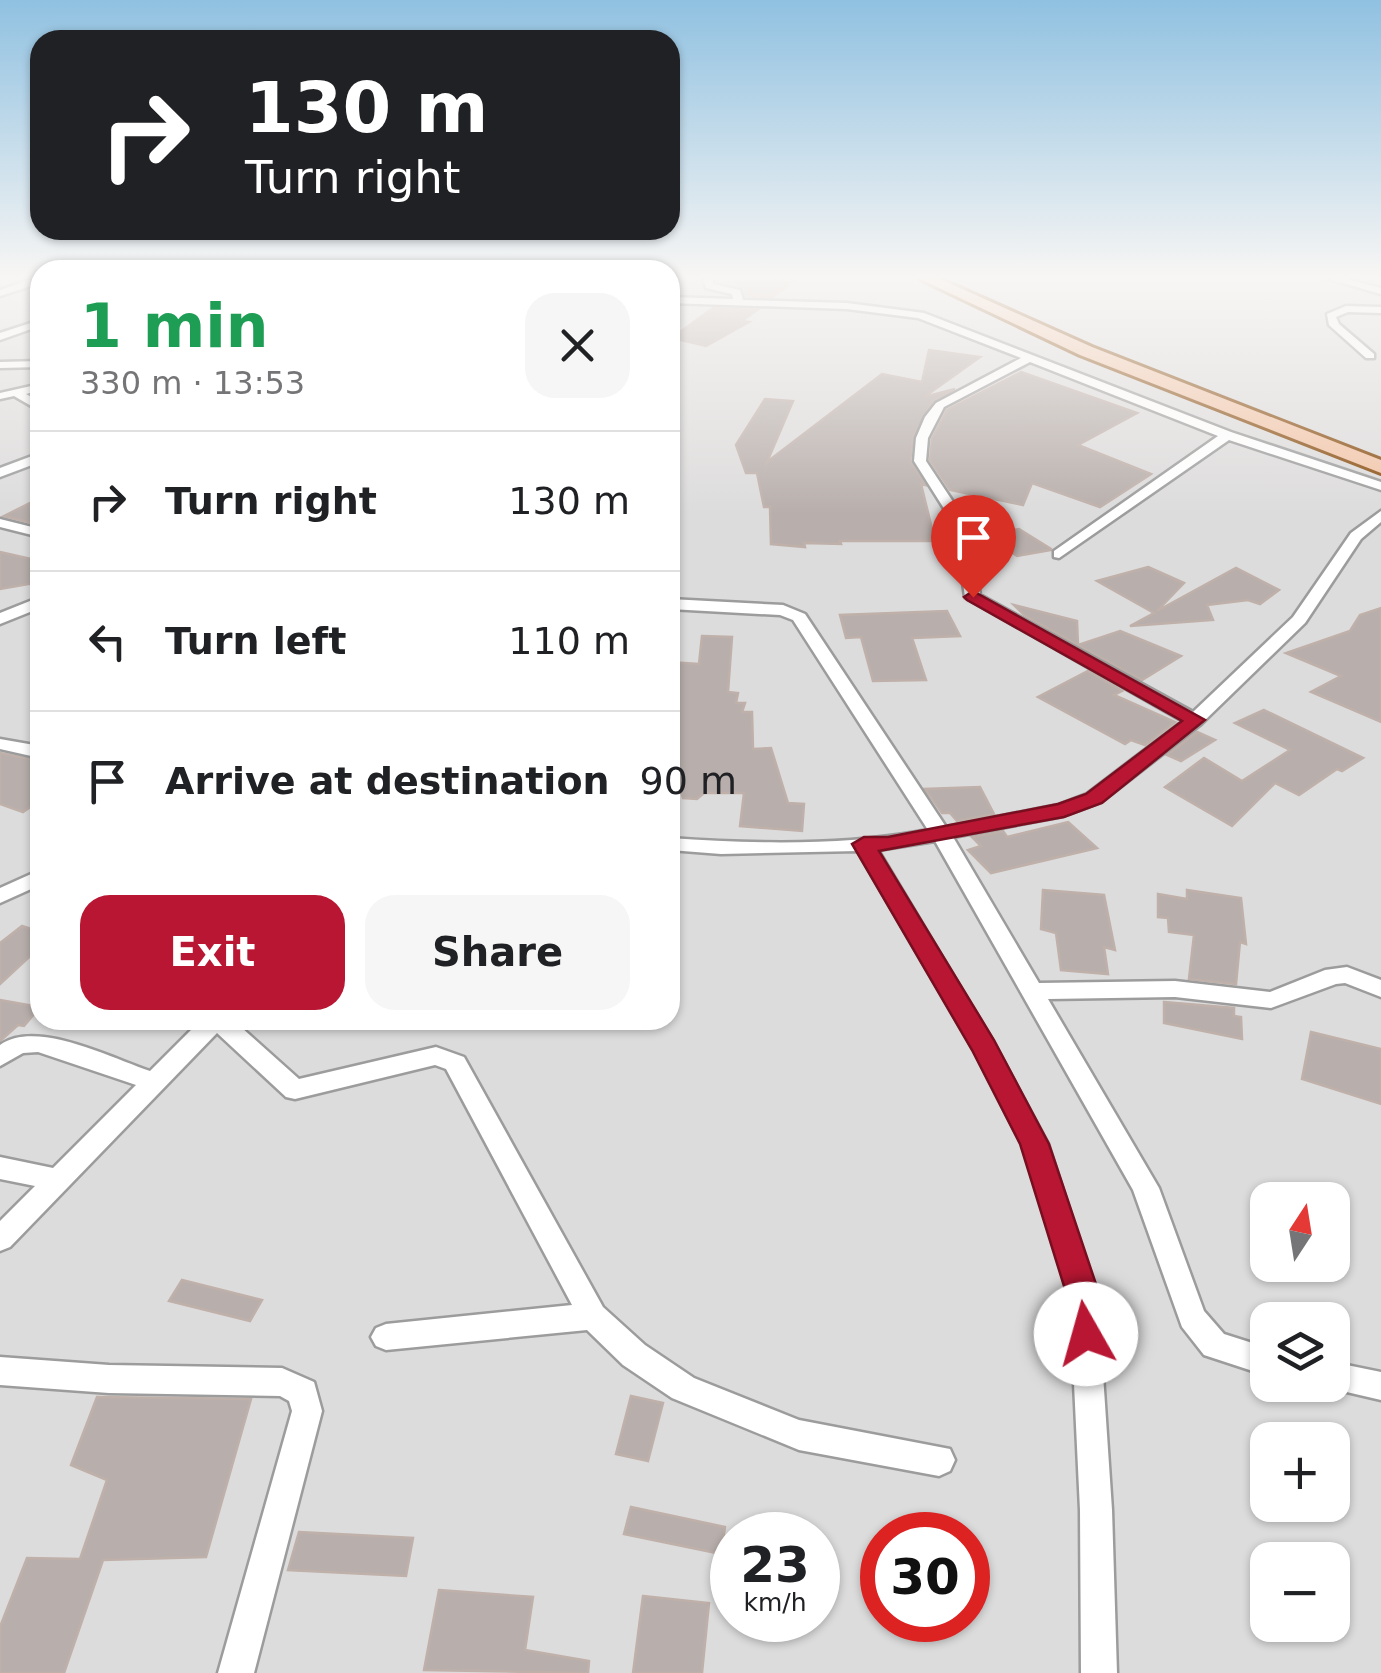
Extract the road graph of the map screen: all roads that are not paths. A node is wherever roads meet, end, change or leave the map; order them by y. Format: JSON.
{"nodes":[{"id":1,"x":1101,"y":357,"type":"edge"},
{"id":2,"x":1136,"y":357,"type":"edge"},
{"id":3,"x":1029,"y":358,"type":"joint"},
{"id":4,"x":0,"y":364,"type":"edge"},
{"id":5,"x":30,"y":364,"type":"edge"},
{"id":6,"x":30,"y":389,"type":"edge"},
{"id":7,"x":15,"y":392,"type":"junction"},
{"id":8,"x":0,"y":396,"type":"edge"},
{"id":9,"x":30,"y":401,"type":"edge"},
{"id":10,"x":1227,"y":435,"type":"junction"},
{"id":11,"x":1364,"y":440,"type":"dead end"},
{"id":12,"x":30,"y":461,"type":"edge"},
{"id":13,"x":1381,"y":467,"type":"edge"},
{"id":14,"x":0,"y":473,"type":"edge"},
{"id":15,"x":1381,"y":486,"type":"edge"},
{"id":16,"x":1381,"y":516,"type":"edge"},
{"id":17,"x":0,"y":524,"type":"edge"},
{"id":18,"x":30,"y":531,"type":"edge"},
{"id":19,"x":1059,"y":554,"type":"dead end"},
{"id":20,"x":680,"y":605,"type":"edge"},
{"id":21,"x":30,"y":606,"type":"edge"},
{"id":22,"x":0,"y":618,"type":"edge"},
{"id":23,"x":1195,"y":720,"type":"junction"},
{"id":24,"x":0,"y":744,"type":"edge"},
{"id":25,"x":30,"y":750,"type":"edge"},
{"id":26,"x":941,"y":834,"type":"junction"},
{"id":27,"x":864,"y":844,"type":"junction"},
{"id":28,"x":680,"y":845,"type":"edge"},
{"id":29,"x":30,"y":882,"type":"edge"},
{"id":30,"x":0,"y":896,"type":"edge"},
{"id":31,"x":1381,"y":988,"type":"edge"},
{"id":32,"x":1032,"y":991,"type":"junction"},
{"id":33,"x":206,"y":1030,"type":"edge"},
{"id":34,"x":227,"y":1030,"type":"edge"},
{"id":35,"x":0,"y":1057,"type":"edge"},
{"id":36,"x":156,"y":1082,"type":"junction"},
{"id":37,"x":0,"y":1168,"type":"edge"},
{"id":38,"x":61,"y":1180,"type":"junction"},
{"id":39,"x":0,"y":1239,"type":"edge"},
{"id":40,"x":593,"y":1316,"type":"junction"},
{"id":41,"x":386,"y":1337,"type":"dead end"},
{"id":42,"x":1250,"y":1356,"type":"edge"},
{"id":43,"x":0,"y":1371,"type":"edge"},
{"id":44,"x":1350,"y":1380,"type":"edge"},
{"id":45,"x":1381,"y":1386,"type":"edge"},
{"id":46,"x":939,"y":1460,"type":"dead end"},
{"id":47,"x":236,"y":1673,"type":"edge"},
{"id":48,"x":1098,"y":1673,"type":"edge"}],
"edges":[{"from":1,"to":13,"type":"main road"},
{"from":2,"to":11,"type":"main road"},
{"from":3,"to":10,"type":"street"},
{"from":3,"to":23,"type":"street"},
{"from":4,"to":5,"type":"street"},
{"from":6,"to":7,"type":"street"},
{"from":7,"to":8,"type":"street"},
{"from":7,"to":9,"type":"street"},
{"from":10,"to":15,"type":"street"},
{"from":10,"to":19,"type":"street"},
{"from":12,"to":14,"type":"street"},
{"from":16,"to":23,"type":"street"},
{"from":17,"to":18,"type":"street"},
{"from":20,"to":26,"type":"street"},
{"from":21,"to":22,"type":"street"},
{"from":23,"to":26,"type":"street"},
{"from":24,"to":25,"type":"street"},
{"from":26,"to":27,"type":"street"},
{"from":26,"to":32,"type":"street"},
{"from":27,"to":28,"type":"street"},
{"from":27,"to":48,"type":"street"},
{"from":29,"to":30,"type":"street"},
{"from":31,"to":32,"type":"street"},
{"from":32,"to":42,"type":"street"},
{"from":33,"to":36,"type":"street"},
{"from":34,"to":40,"type":"street"},
{"from":35,"to":36,"type":"street"},
{"from":36,"to":38,"type":"street"},
{"from":37,"to":38,"type":"street"},
{"from":38,"to":39,"type":"street"},
{"from":40,"to":41,"type":"street"},
{"from":40,"to":46,"type":"street"},
{"from":43,"to":47,"type":"street"},
{"from":44,"to":45,"type":"street"}]}
